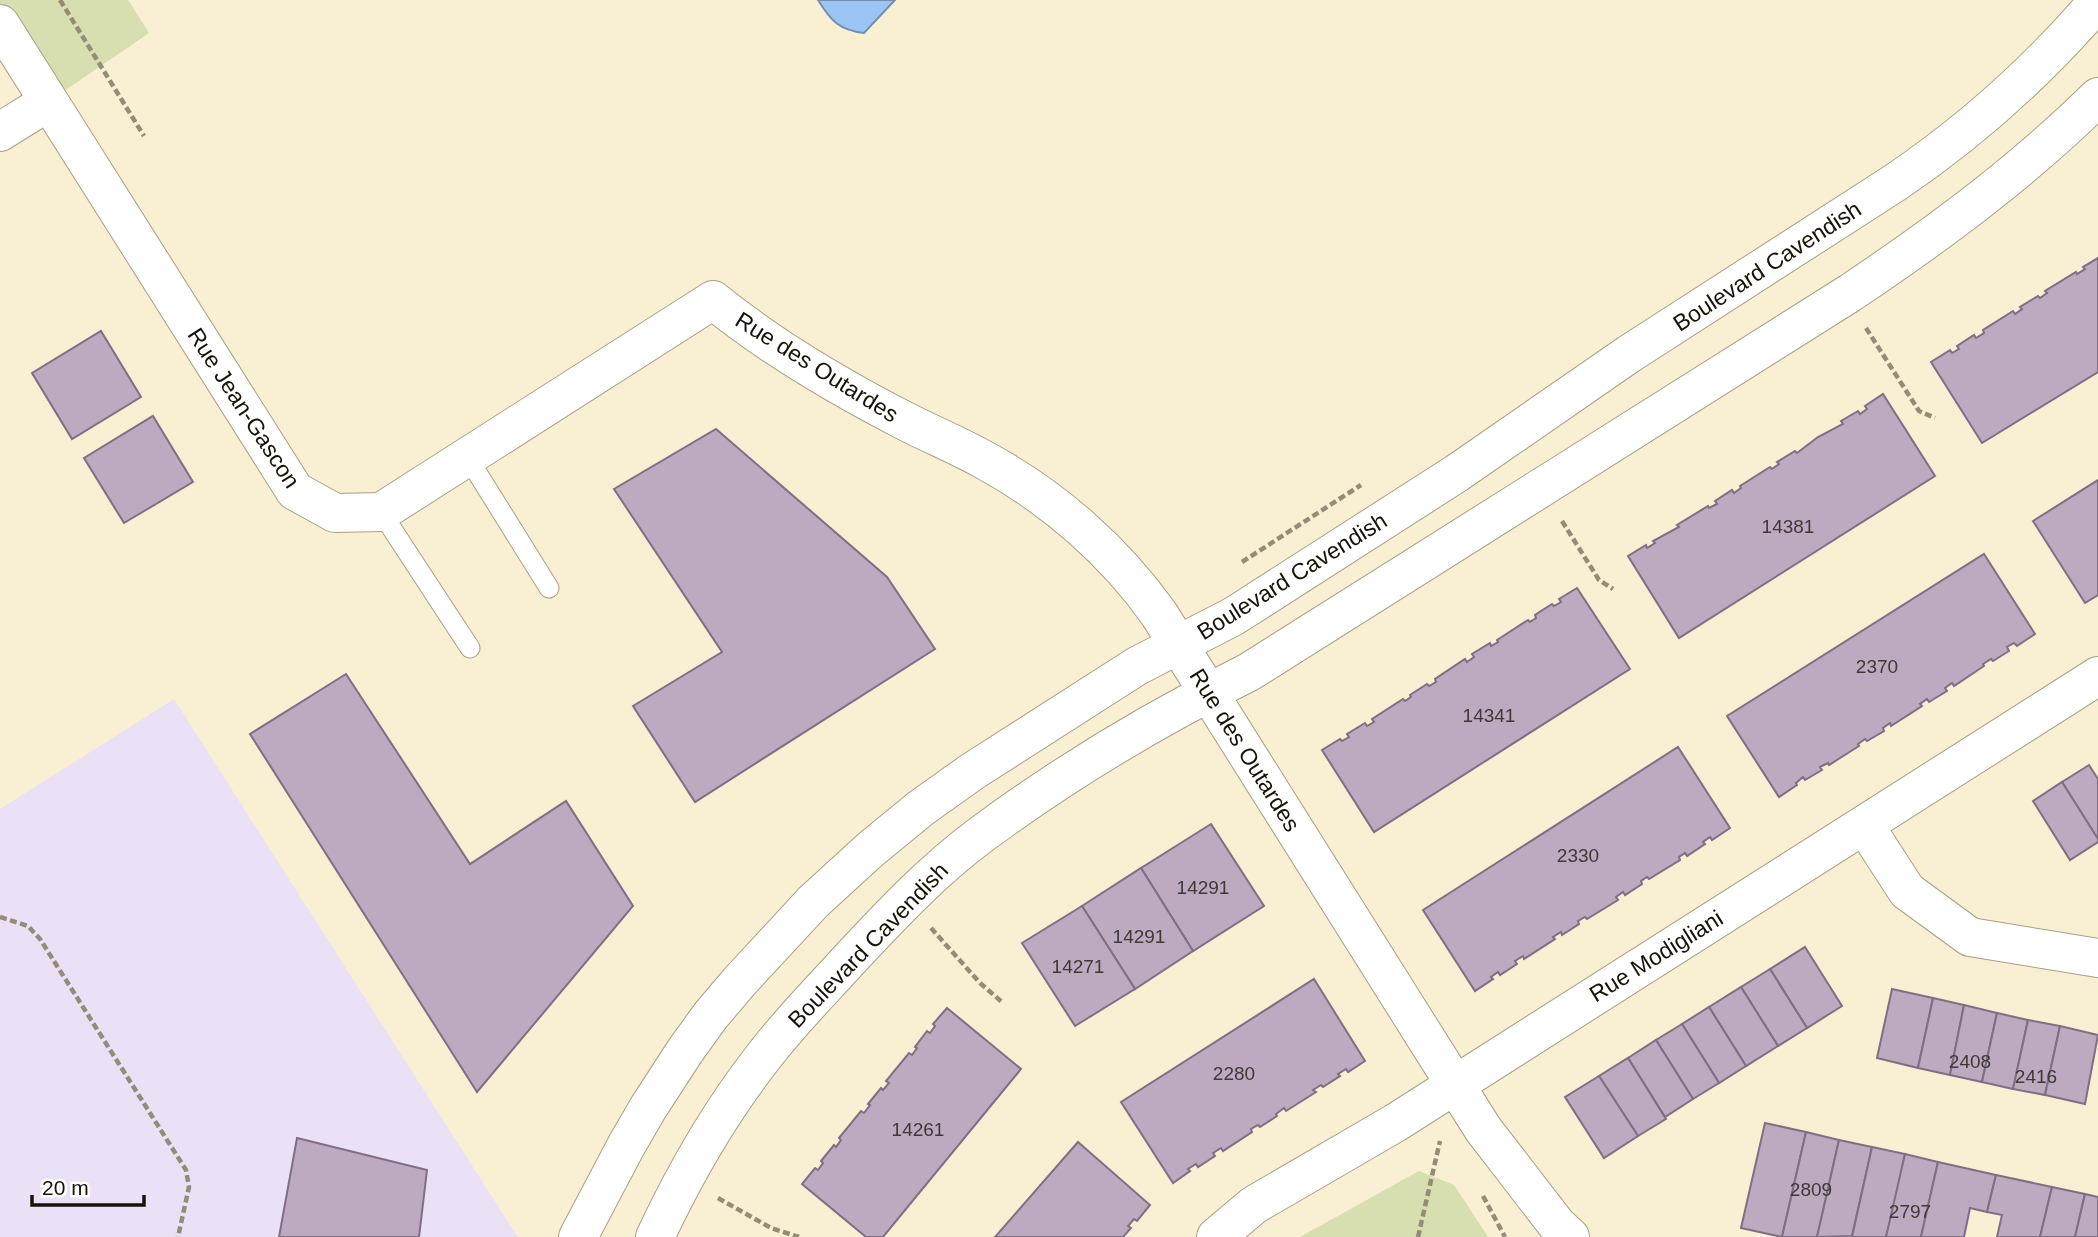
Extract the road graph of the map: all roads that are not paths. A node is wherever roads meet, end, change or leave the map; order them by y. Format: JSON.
{"nodes":[{"id":1,"x":2098,"y":1,"type":"edge"},
{"id":2,"x":0,"y":23,"type":"edge"},
{"id":3,"x":2098,"y":97,"type":"edge"},
{"id":4,"x":48,"y":102,"type":"junction"},
{"id":5,"x":0,"y":132,"type":"edge"},
{"id":6,"x":468,"y":458,"type":"junction"},
{"id":7,"x":381,"y":512,"type":"junction"},
{"id":8,"x":549,"y":588,"type":"dead end"},
{"id":9,"x":1179,"y":645,"type":"junction"},
{"id":10,"x":470,"y":648,"type":"dead end"},
{"id":11,"x":2098,"y":676,"type":"edge"},
{"id":12,"x":1209,"y":692,"type":"junction"},
{"id":13,"x":1865,"y":826,"type":"junction"},
{"id":14,"x":2098,"y":958,"type":"edge"},
{"id":15,"x":1455,"y":1084,"type":"junction"},
{"id":16,"x":578,"y":1237,"type":"edge"},
{"id":17,"x":655,"y":1237,"type":"edge"},
{"id":18,"x":1216,"y":1237,"type":"edge"},
{"id":19,"x":1570,"y":1237,"type":"edge"}],
"edges":[{"from":1,"to":9,"type":"main road","name":"Boulevard Cavendish"},
{"from":2,"to":4,"type":"main road","name":"Rue Jean-Gascon"},
{"from":3,"to":12,"type":"main road","name":"Boulevard Cavendish"},
{"from":4,"to":5,"type":"main road"},
{"from":4,"to":7,"type":"main road","name":"Rue Jean-Gascon"},
{"from":6,"to":7,"type":"main road"},
{"from":6,"to":8,"type":"lane"},
{"from":6,"to":9,"type":"main road","name":"Rue des Outardes"},
{"from":7,"to":10,"type":"lane"},
{"from":9,"to":12,"type":"main road","name":"Rue des Outardes"},
{"from":9,"to":16,"type":"main road","name":"Boulevard Cavendish"},
{"from":11,"to":13,"type":"main road","name":"Rue Modigliani"},
{"from":12,"to":15,"type":"main road","name":"Rue des Outardes"},
{"from":12,"to":17,"type":"main road","name":"Boulevard Cavendish"},
{"from":13,"to":14,"type":"main road"},
{"from":13,"to":15,"type":"main road","name":"Rue Modigliani"},
{"from":15,"to":18,"type":"main road","name":"Rue Modigliani"},
{"from":15,"to":19,"type":"main road","name":"Rue des Outardes"}]}
